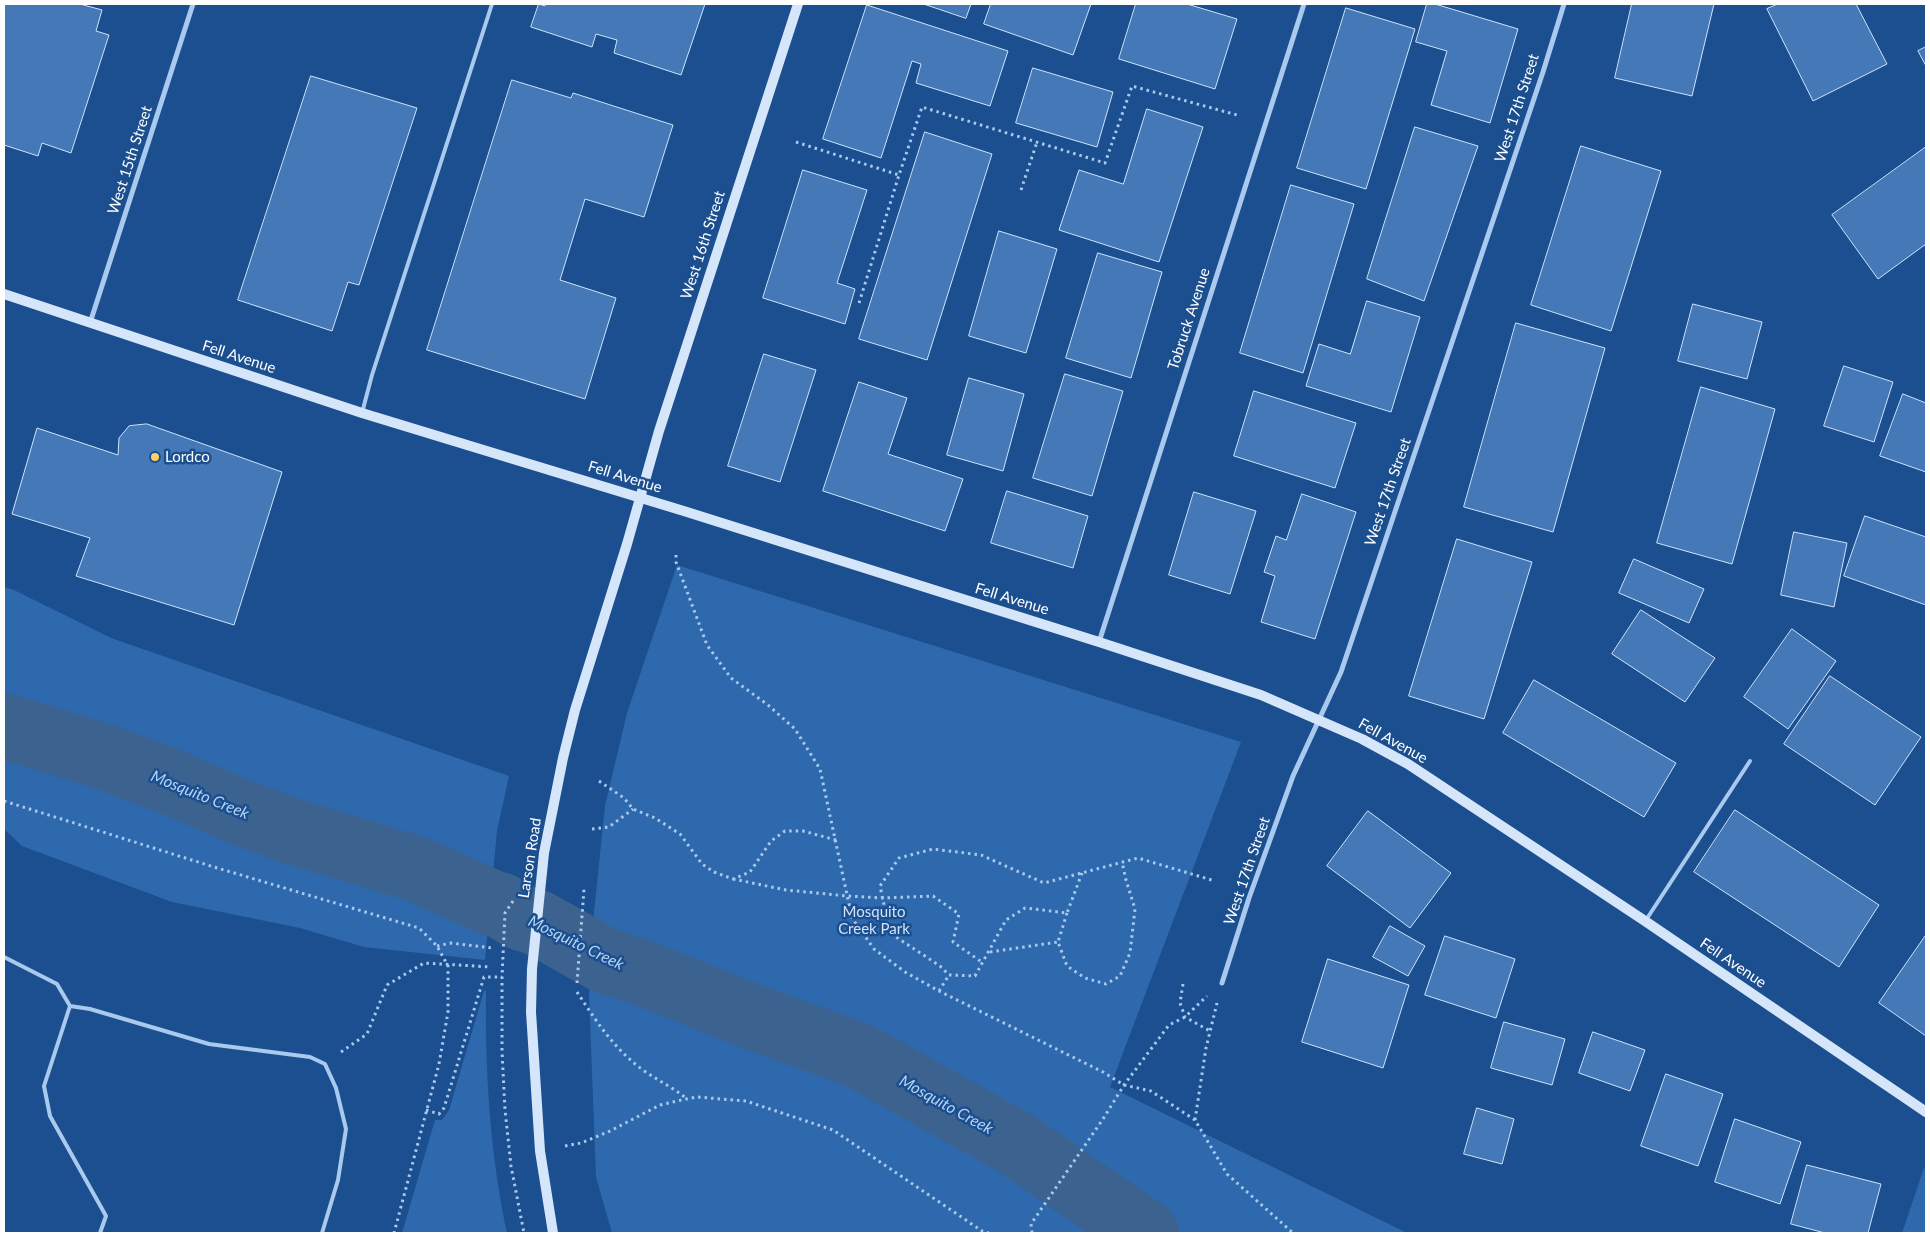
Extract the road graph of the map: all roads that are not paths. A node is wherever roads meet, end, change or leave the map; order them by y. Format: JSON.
{"nodes":[{"id":1,"x":193,"y":4,"type":"edge"},
{"id":2,"x":492,"y":4,"type":"edge"},
{"id":3,"x":798,"y":4,"type":"edge"},
{"id":4,"x":1304,"y":4,"type":"edge"},
{"id":5,"x":1564,"y":4,"type":"edge"},
{"id":6,"x":4,"y":294,"type":"edge"},
{"id":7,"x":90,"y":323,"type":"junction"},
{"id":8,"x":362,"y":413,"type":"junction"},
{"id":9,"x":639,"y":497,"type":"junction"},
{"id":10,"x":1099,"y":642,"type":"junction"},
{"id":11,"x":1320,"y":720,"type":"junction"},
{"id":12,"x":1750,"y":761,"type":"dead end"},
{"id":13,"x":1645,"y":921,"type":"junction"},
{"id":14,"x":4,"y":957,"type":"edge"},
{"id":15,"x":1222,"y":982,"type":"road end"},
{"id":16,"x":70,"y":1006,"type":"junction"},
{"id":17,"x":1926,"y":1112,"type":"edge"},
{"id":18,"x":100,"y":1233,"type":"edge"},
{"id":19,"x":322,"y":1233,"type":"edge"},
{"id":20,"x":553,"y":1233,"type":"edge"}],
"edges":[{"from":1,"to":7,"type":"street","name":"West 15th Street"},
{"from":2,"to":8,"type":"lane"},
{"from":3,"to":9,"type":"street","name":"West 16th Street"},
{"from":4,"to":10,"type":"street","name":"Tobruck Avenue"},
{"from":5,"to":11,"type":"street","name":"West 17th Street"},
{"from":6,"to":7,"type":"street","name":"Fell Avenue"},
{"from":7,"to":8,"type":"street","name":"Fell Avenue"},
{"from":8,"to":9,"type":"street","name":"Fell Avenue"},
{"from":9,"to":10,"type":"street","name":"Fell Avenue"},
{"from":9,"to":20,"type":"street","name":"Larson Road"},
{"from":10,"to":11,"type":"street","name":"Fell Avenue"},
{"from":11,"to":13,"type":"street","name":"Fell Avenue"},
{"from":11,"to":15,"type":"street","name":"West 17th Street"},
{"from":12,"to":13,"type":"lane"},
{"from":13,"to":17,"type":"street","name":"Fell Avenue"},
{"from":14,"to":16,"type":"lane"},
{"from":16,"to":18,"type":"lane"},
{"from":16,"to":19,"type":"lane"}]}
